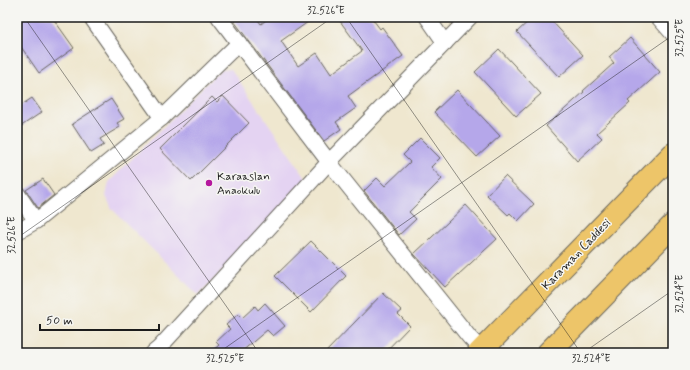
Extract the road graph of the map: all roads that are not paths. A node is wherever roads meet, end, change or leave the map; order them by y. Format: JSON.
{"nodes":[{"id":1,"x":91,"y":17,"type":"edge"},
{"id":2,"x":219,"y":17,"type":"edge"},
{"id":3,"x":427,"y":17,"type":"edge"},
{"id":4,"x":470,"y":17,"type":"edge"},
{"id":5,"x":658,"y":17,"type":"edge"},
{"id":6,"x":673,"y":34,"type":"edge"},
{"id":7,"x":239,"y":43,"type":"junction"},
{"id":8,"x":445,"y":43,"type":"junction"},
{"id":9,"x":162,"y":118,"type":"junction"},
{"id":10,"x":673,"y":154,"type":"edge"},
{"id":11,"x":329,"y":162,"type":"junction"},
{"id":12,"x":17,"y":193,"type":"edge"},
{"id":13,"x":36,"y":221,"type":"junction"},
{"id":14,"x":673,"y":225,"type":"edge"},
{"id":15,"x":17,"y":232,"type":"edge"},
{"id":16,"x":481,"y":352,"type":"edge"},
{"id":17,"x":153,"y":353,"type":"edge"},
{"id":18,"x":548,"y":353,"type":"edge"}],
"edges":[{"from":1,"to":9,"type":"street"},
{"from":2,"to":7,"type":"street"},
{"from":3,"to":8,"type":"street"},
{"from":4,"to":8,"type":"street"},
{"from":5,"to":6,"type":"street"},
{"from":7,"to":9,"type":"street"},
{"from":7,"to":11,"type":"street"},
{"from":8,"to":11,"type":"street"},
{"from":9,"to":13,"type":"street"},
{"from":10,"to":16,"type":"highway","name":"Karaman Caddesi"},
{"from":11,"to":16,"type":"street"},
{"from":11,"to":17,"type":"street"},
{"from":12,"to":13,"type":"street"},
{"from":13,"to":15,"type":"street"},
{"from":14,"to":18,"type":"highway"}]}
